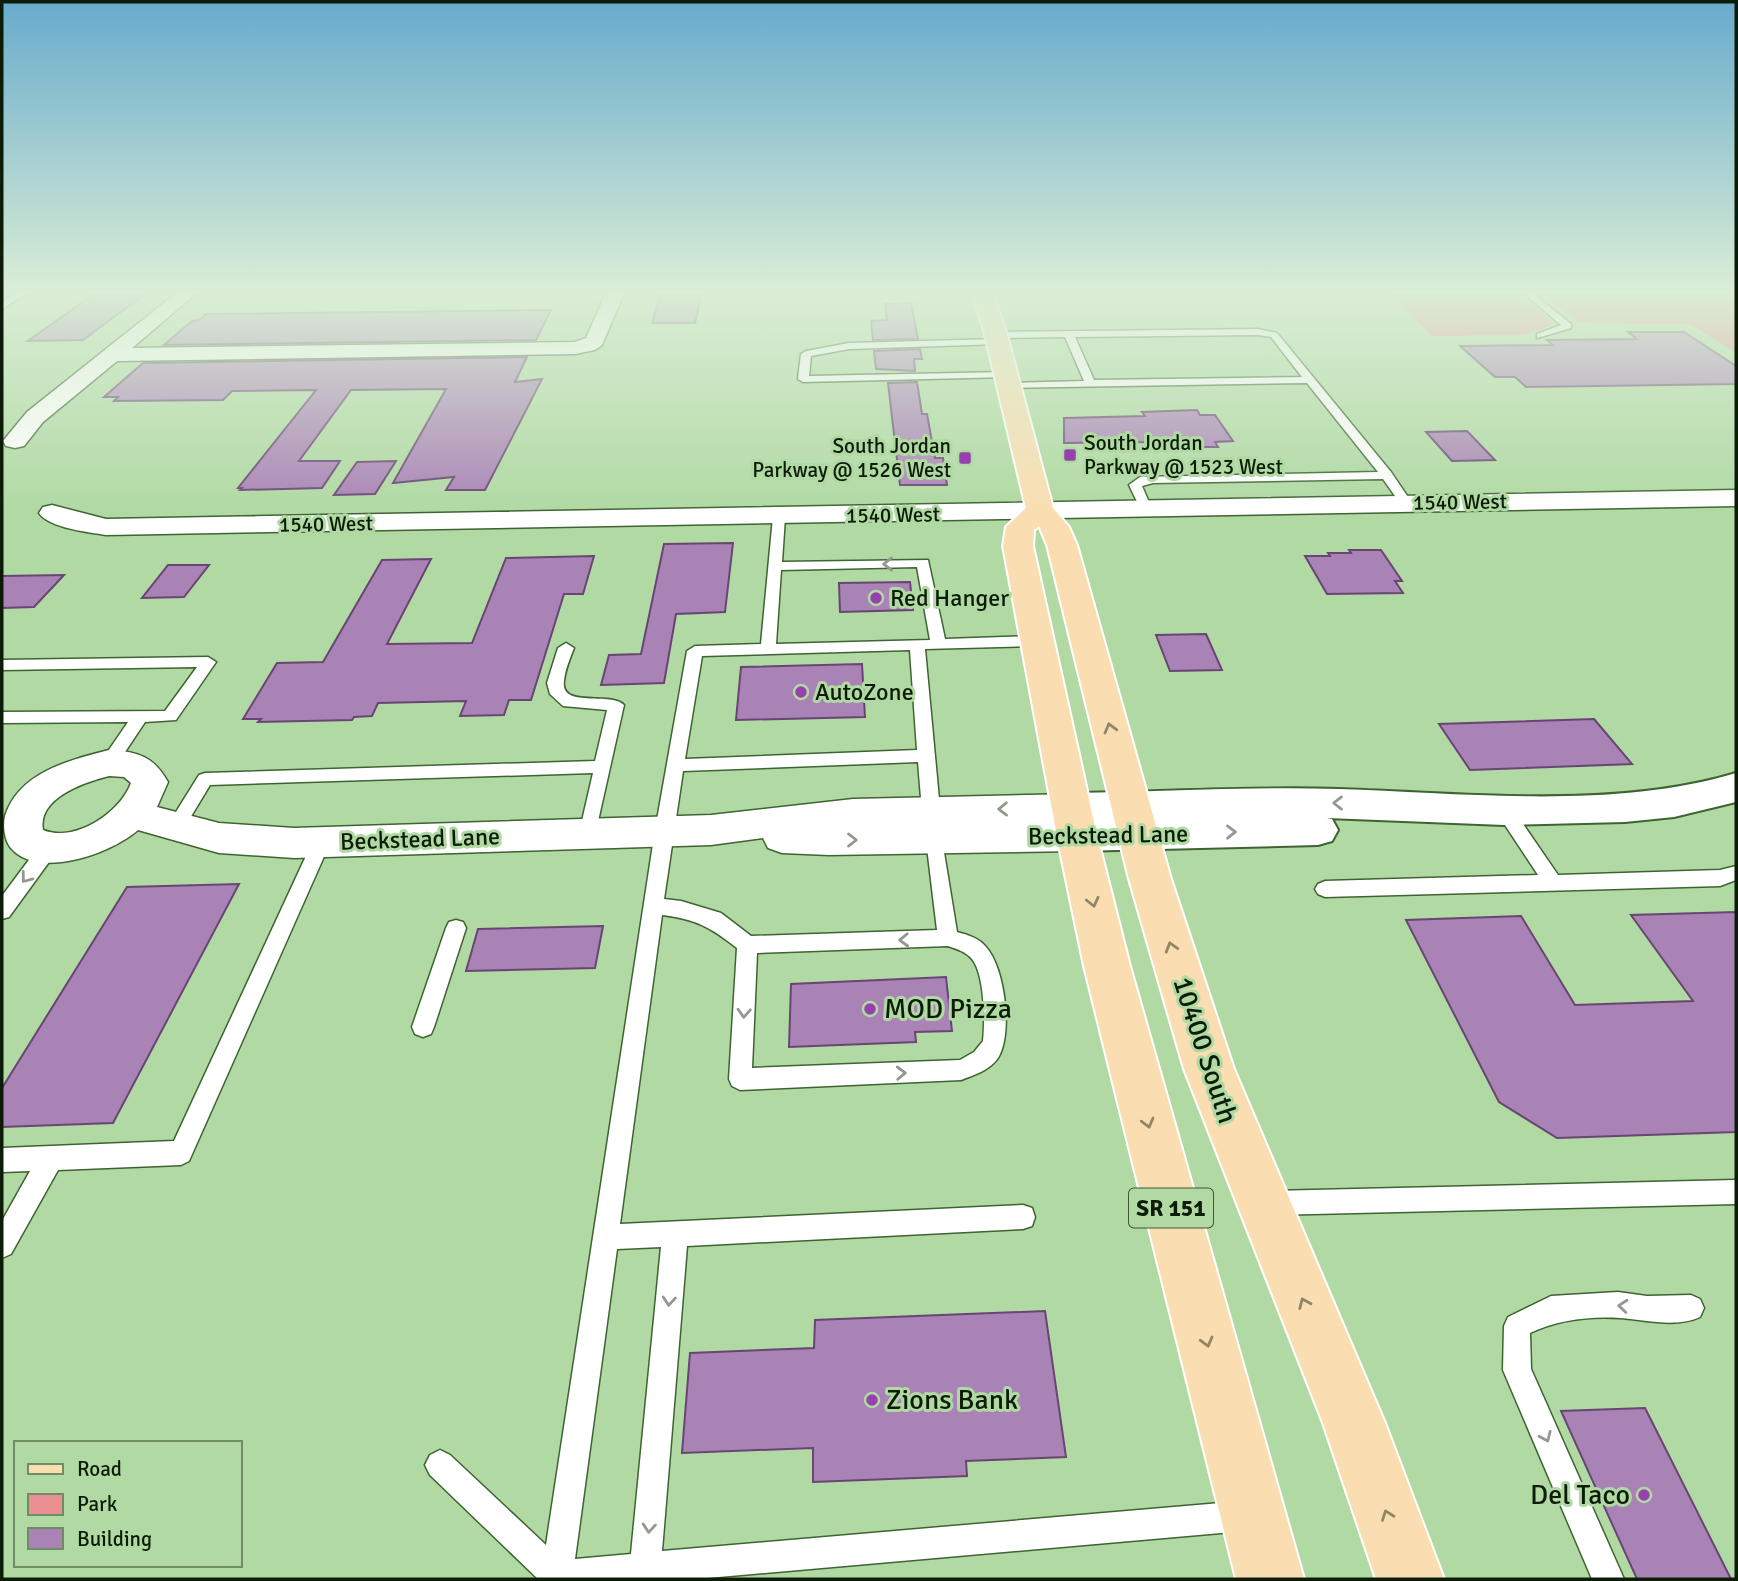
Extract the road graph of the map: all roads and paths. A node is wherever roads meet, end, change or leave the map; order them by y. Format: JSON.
{"nodes":[{"id":1,"x":99,"y":365,"type":"edge"},
{"id":2,"x":805,"y":365,"type":"edge"},
{"id":3,"x":1003,"y":365,"type":"edge"},
{"id":4,"x":1082,"y":365,"type":"edge"},
{"id":5,"x":1297,"y":365,"type":"edge"},
{"id":6,"x":1007,"y":380,"type":"junction"},
{"id":7,"x":1310,"y":380,"type":"junction"},
{"id":8,"x":1090,"y":383,"type":"junction"},
{"id":9,"x":15,"y":441,"type":"dead end"},
{"id":10,"x":1387,"y":475,"type":"junction"},
{"id":11,"x":1736,"y":498,"type":"edge"},
{"id":12,"x":1406,"y":503,"type":"junction"},
{"id":13,"x":1144,"y":507,"type":"junction"},
{"id":14,"x":1040,"y":510,"type":"junction"},
{"id":15,"x":52,"y":513,"type":"dead end"},
{"id":16,"x":779,"y":517,"type":"junction"},
{"id":17,"x":775,"y":566,"type":"junction"},
{"id":18,"x":1037,"y":640,"type":"junction"},
{"id":19,"x":938,"y":644,"type":"junction"},
{"id":20,"x":917,"y":645,"type":"junction"},
{"id":21,"x":566,"y":648,"type":"dead end"},
{"id":22,"x":768,"y":649,"type":"junction"},
{"id":23,"x":2,"y":665,"type":"edge"},
{"id":24,"x":141,"y":716,"type":"junction"},
{"id":25,"x":2,"y":718,"type":"edge"},
{"id":26,"x":926,"y":756,"type":"junction"},
{"id":27,"x":109,"y":763,"type":"junction"},
{"id":28,"x":676,"y":765,"type":"junction"},
{"id":29,"x":601,"y":767,"type":"junction"},
{"id":30,"x":1736,"y":787,"type":"edge"},
{"id":31,"x":1504,"y":810,"type":"junction"},
{"id":32,"x":134,"y":814,"type":"junction"},
{"id":33,"x":1135,"y":820,"type":"junction"},
{"id":34,"x":1074,"y":822,"type":"junction"},
{"id":35,"x":933,"y":824,"type":"junction"},
{"id":36,"x":11,"y":827,"type":"edge"},
{"id":37,"x":176,"y":828,"type":"junction"},
{"id":38,"x":664,"y":831,"type":"junction"},
{"id":39,"x":588,"y":834,"type":"junction"},
{"id":40,"x":321,"y":843,"type":"junction"},
{"id":41,"x":50,"y":846,"type":"junction"},
{"id":42,"x":1736,"y":873,"type":"edge"},
{"id":43,"x":1553,"y":883,"type":"junction"},
{"id":44,"x":1325,"y":889,"type":"dead end"},
{"id":45,"x":653,"y":906,"type":"junction"},
{"id":46,"x":2,"y":911,"type":"edge"},
{"id":47,"x":456,"y":928,"type":"dead end"},
{"id":48,"x":948,"y":938,"type":"junction"},
{"id":49,"x":747,"y":945,"type":"junction"},
{"id":50,"x":423,"y":1027,"type":"dead end"},
{"id":51,"x":51,"y":1158,"type":"junction"},
{"id":52,"x":2,"y":1160,"type":"edge"},
{"id":53,"x":1736,"y":1192,"type":"edge"},
{"id":54,"x":1262,"y":1203,"type":"junction"},
{"id":55,"x":1023,"y":1217,"type":"dead end"},
{"id":56,"x":675,"y":1233,"type":"junction"},
{"id":57,"x":606,"y":1237,"type":"junction"},
{"id":58,"x":2,"y":1245,"type":"edge"},
{"id":59,"x":1691,"y":1308,"type":"dead end"},
{"id":60,"x":440,"y":1465,"type":"dead end"},
{"id":61,"x":1253,"y":1515,"type":"junction"},
{"id":62,"x":645,"y":1568,"type":"junction"},
{"id":63,"x":711,"y":1571,"type":"edge"},
{"id":64,"x":558,"y":1576,"type":"junction"},
{"id":65,"x":1270,"y":1579,"type":"edge"},
{"id":66,"x":1410,"y":1579,"type":"edge"},
{"id":67,"x":1608,"y":1579,"type":"edge"}],
"edges":[{"from":1,"to":9,"type":"street"},
{"from":2,"to":6,"type":"lane"},
{"from":3,"to":6,"type":"main road","name":"10400 South"},
{"from":4,"to":8,"type":"lane"},
{"from":5,"to":7,"type":"lane"},
{"from":6,"to":8,"type":"lane"},
{"from":6,"to":14,"type":"main road","name":"10400 South"},
{"from":7,"to":8,"type":"lane"},
{"from":7,"to":10,"type":"lane"},
{"from":10,"to":12,"type":"lane"},
{"from":10,"to":13,"type":"lane"},
{"from":11,"to":12,"type":"street","name":"1540 West"},
{"from":12,"to":13,"type":"street","name":"1540 West"},
{"from":13,"to":14,"type":"street","name":"1540 West"},
{"from":14,"to":16,"type":"street","name":"1540 West"},
{"from":14,"to":18,"type":"main road","number":"SR 151"},
{"from":33,"to":14,"type":"main road","name":"10400 South","one_way":true},
{"from":15,"to":16,"type":"street","name":"1540 West"},
{"from":16,"to":17,"type":"lane"},
{"from":19,"to":17,"type":"lane","one_way":true},
{"from":17,"to":22,"type":"lane"},
{"from":18,"to":19,"type":"lane"},
{"from":18,"to":34,"type":"main road","number":"SR 151"},
{"from":19,"to":20,"type":"lane"},
{"from":20,"to":22,"type":"lane"},
{"from":20,"to":26,"type":"lane"},
{"from":21,"to":29,"type":"lane"},
{"from":22,"to":28,"type":"lane"},
{"from":23,"to":24,"type":"lane"},
{"from":24,"to":25,"type":"lane"},
{"from":24,"to":27,"type":"lane"},
{"from":26,"to":28,"type":"lane"},
{"from":26,"to":35,"type":"lane"},
{"from":27,"to":32,"type":"street"},
{"from":27,"to":36,"type":"street"},
{"from":28,"to":38,"type":"lane"},
{"from":29,"to":37,"type":"lane"},
{"from":29,"to":39,"type":"lane"},
{"from":30,"to":31,"type":"street","name":"Beckstead Lane"},
{"from":31,"to":33,"type":"street","name":"Beckstead Lane"},
{"from":31,"to":43,"type":"lane"},
{"from":32,"to":37,"type":"street","name":"Beckstead Lane"},
{"from":32,"to":41,"type":"street"},
{"from":33,"to":34,"type":"street","name":"Beckstead Lane"},
{"from":54,"to":33,"type":"main road","name":"10400 South","one_way":true},
{"from":34,"to":35,"type":"street","name":"Beckstead Lane"},
{"from":34,"to":61,"type":"main road","number":"SR 151","one_way":true},
{"from":35,"to":38,"type":"street","name":"Beckstead Lane"},
{"from":35,"to":48,"type":"lane"},
{"from":36,"to":41,"type":"street"},
{"from":37,"to":40,"type":"street","name":"Beckstead Lane"},
{"from":38,"to":39,"type":"street","name":"Beckstead Lane"},
{"from":38,"to":45,"type":"lane"},
{"from":39,"to":40,"type":"street","name":"Beckstead Lane"},
{"from":40,"to":51,"type":"lane"},
{"from":41,"to":46,"type":"lane","one_way":true},
{"from":42,"to":43,"type":"lane"},
{"from":43,"to":44,"type":"lane"},
{"from":45,"to":49,"type":"lane"},
{"from":45,"to":57,"type":"lane"},
{"from":47,"to":50,"type":"lane"},
{"from":48,"to":49,"type":"lane","one_way":true},
{"from":49,"to":48,"type":"lane","one_way":true},
{"from":51,"to":52,"type":"lane"},
{"from":51,"to":58,"type":"lane"},
{"from":53,"to":54,"type":"lane"},
{"from":66,"to":54,"type":"main road","name":"10400 South","one_way":true},
{"from":55,"to":56,"type":"lane"},
{"from":56,"to":57,"type":"lane"},
{"from":56,"to":62,"type":"lane","one_way":true},
{"from":57,"to":64,"type":"lane"},
{"from":59,"to":67,"type":"lane","one_way":true},
{"from":60,"to":64,"type":"lane"},
{"from":61,"to":63,"type":"lane"},
{"from":61,"to":65,"type":"main road","number":"SR 151"},
{"from":62,"to":63,"type":"lane"},
{"from":62,"to":64,"type":"lane"}]}
